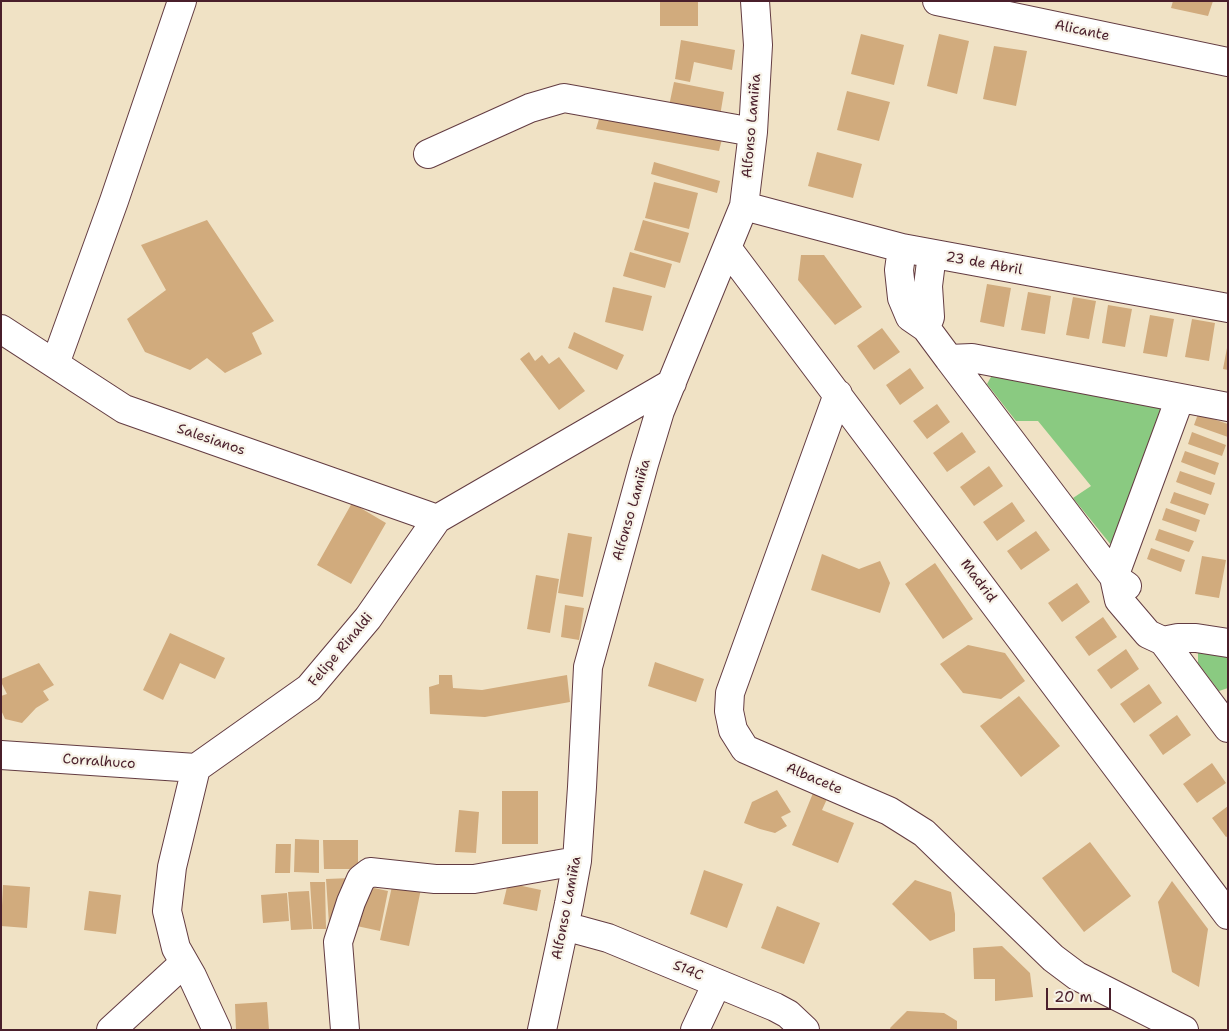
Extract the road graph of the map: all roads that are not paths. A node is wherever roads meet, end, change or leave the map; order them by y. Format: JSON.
{"nodes":[{"id":1,"x":182,"y":1,"type":"edge"},
{"id":2,"x":755,"y":1,"type":"edge"},
{"id":3,"x":937,"y":1,"type":"edge"},
{"id":4,"x":1228,"y":62,"type":"edge"},
{"id":5,"x":753,"y":132,"type":"junction"},
{"id":6,"x":428,"y":154,"type":"dead end"},
{"id":7,"x":744,"y":206,"type":"junction"},
{"id":8,"x":728,"y":248,"type":"junction"},
{"id":9,"x":902,"y":248,"type":"junction"},
{"id":10,"x":932,"y":254,"type":"junction"},
{"id":11,"x":1228,"y":308,"type":"edge"},
{"id":12,"x":926,"y":328,"type":"junction"},
{"id":13,"x":1,"y":329,"type":"edge"},
{"id":14,"x":949,"y":359,"type":"junction"},
{"id":15,"x":55,"y":364,"type":"junction"},
{"id":16,"x":672,"y":383,"type":"junction"},
{"id":17,"x":838,"y":394,"type":"junction"},
{"id":18,"x":1180,"y":398,"type":"junction"},
{"id":19,"x":1228,"y":407,"type":"edge"},
{"id":20,"x":437,"y":518,"type":"junction"},
{"id":21,"x":1114,"y":577,"type":"junction"},
{"id":22,"x":1163,"y":641,"type":"junction"},
{"id":23,"x":1228,"y":643,"type":"edge"},
{"id":24,"x":1228,"y":728,"type":"edge"},
{"id":25,"x":1,"y":755,"type":"edge"},
{"id":26,"x":196,"y":768,"type":"junction"},
{"id":27,"x":577,"y":861,"type":"junction"},
{"id":28,"x":1228,"y":915,"type":"edge"},
{"id":29,"x":564,"y":926,"type":"junction"},
{"id":30,"x":184,"y":964,"type":"junction"},
{"id":31,"x":717,"y":983,"type":"junction"},
{"id":32,"x":110,"y":1030,"type":"edge"},
{"id":33,"x":217,"y":1030,"type":"edge"},
{"id":34,"x":345,"y":1030,"type":"edge"},
{"id":35,"x":542,"y":1030,"type":"edge"},
{"id":36,"x":695,"y":1030,"type":"edge"},
{"id":37,"x":805,"y":1030,"type":"edge"},
{"id":38,"x":1184,"y":1030,"type":"edge"}],
"edges":[{"from":1,"to":15,"type":"street"},
{"from":2,"to":5,"type":"street","name":"Alfonso Lamiña"},
{"from":3,"to":4,"type":"street","name":"Alicante"},
{"from":5,"to":6,"type":"street"},
{"from":5,"to":7,"type":"street","name":"Alfonso Lamiña"},
{"from":7,"to":8,"type":"street","name":"Alfonso Lamiña"},
{"from":7,"to":9,"type":"street","name":"23 de Abril"},
{"from":8,"to":16,"type":"street","name":"Alfonso Lamiña"},
{"from":8,"to":17,"type":"street","name":"Madrid"},
{"from":9,"to":10,"type":"street","name":"23 de Abril"},
{"from":9,"to":12,"type":"street"},
{"from":10,"to":11,"type":"street","name":"23 de Abril"},
{"from":10,"to":12,"type":"street"},
{"from":12,"to":14,"type":"street"},
{"from":13,"to":15,"type":"street","name":"Salesianos"},
{"from":14,"to":18,"type":"street"},
{"from":14,"to":21,"type":"street"},
{"from":15,"to":20,"type":"street","name":"Salesianos"},
{"from":16,"to":20,"type":"street","name":"Felipe Rinaldi"},
{"from":16,"to":27,"type":"street","name":"Alfonso Lamiña"},
{"from":17,"to":28,"type":"street","name":"Madrid"},
{"from":17,"to":38,"type":"street","name":"Albacete"},
{"from":18,"to":19,"type":"street"},
{"from":18,"to":21,"type":"street"},
{"from":20,"to":26,"type":"street","name":"Felipe Rinaldi"},
{"from":21,"to":22,"type":"street"},
{"from":22,"to":23,"type":"street"},
{"from":22,"to":24,"type":"street"},
{"from":25,"to":26,"type":"street","name":"Corralhuco"},
{"from":26,"to":30,"type":"street"},
{"from":27,"to":29,"type":"street","name":"Alfonso Lamiña"},
{"from":27,"to":34,"type":"street"},
{"from":29,"to":31,"type":"street","name":"S14C"},
{"from":29,"to":35,"type":"street","name":"Alfonso Lamiña"},
{"from":30,"to":32,"type":"street"},
{"from":30,"to":33,"type":"street"},
{"from":31,"to":36,"type":"street"},
{"from":31,"to":37,"type":"street","name":"S14C"}]}
